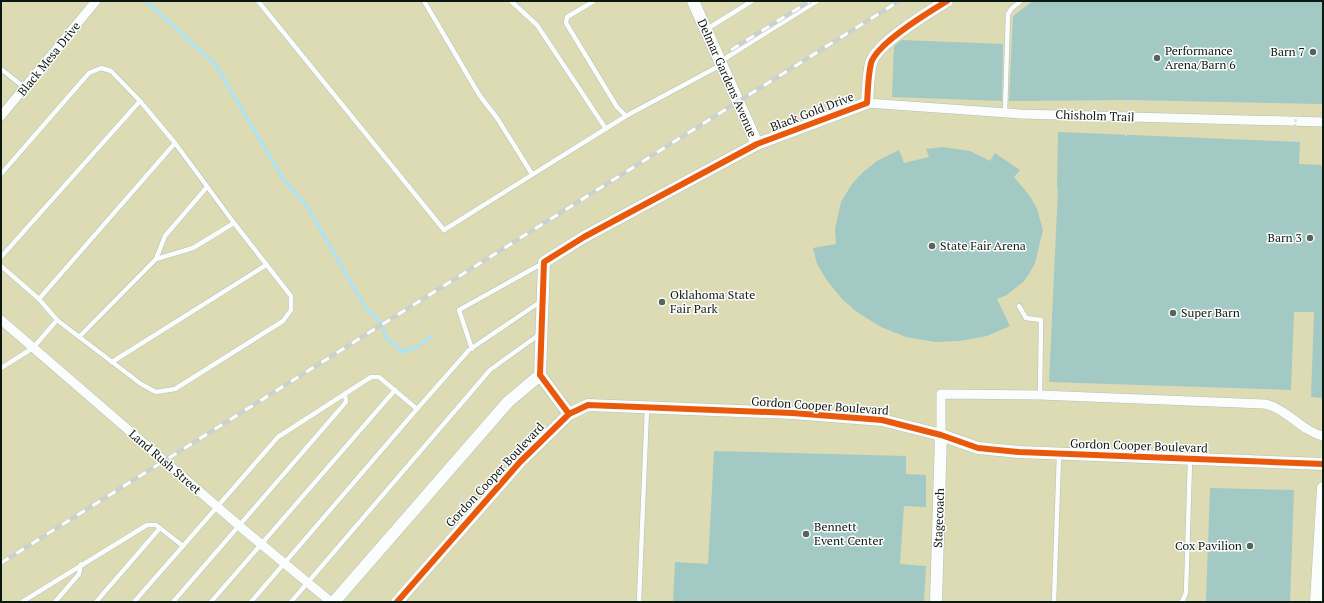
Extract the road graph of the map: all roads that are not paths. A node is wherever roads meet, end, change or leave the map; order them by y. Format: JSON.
{"nodes":[{"id":1,"x":96,"y":1,"type":"edge"},
{"id":2,"x":258,"y":1,"type":"edge"},
{"id":3,"x":424,"y":1,"type":"edge"},
{"id":4,"x":511,"y":1,"type":"edge"},
{"id":5,"x":594,"y":1,"type":"edge"},
{"id":6,"x":693,"y":1,"type":"edge"},
{"id":7,"x":817,"y":1,"type":"edge"},
{"id":8,"x":947,"y":1,"type":"edge"},
{"id":9,"x":1021,"y":1,"type":"edge"},
{"id":10,"x":748,"y":2,"type":"edge"},
{"id":11,"x":705,"y":29,"type":"junction"},
{"id":12,"x":721,"y":64,"type":"junction"},
{"id":13,"x":1,"y":68,"type":"edge"},
{"id":14,"x":25,"y":88,"type":"junction"},
{"id":15,"x":140,"y":101,"type":"junction"},
{"id":16,"x":867,"y":103,"type":"junction"},
{"id":17,"x":1005,"y":113,"type":"junction"},
{"id":18,"x":1,"y":116,"type":"edge"},
{"id":19,"x":626,"y":116,"type":"junction"},
{"id":20,"x":1323,"y":122,"type":"edge"},
{"id":21,"x":606,"y":129,"type":"junction"},
{"id":22,"x":755,"y":140,"type":"junction"},
{"id":23,"x":769,"y":141,"type":"joint"},
{"id":24,"x":175,"y":143,"type":"junction"},
{"id":25,"x":1,"y":174,"type":"edge"},
{"id":26,"x":532,"y":174,"type":"junction"},
{"id":27,"x":207,"y":187,"type":"junction"},
{"id":28,"x":234,"y":224,"type":"junction"},
{"id":29,"x":1,"y":257,"type":"edge"},
{"id":30,"x":156,"y":259,"type":"junction"},
{"id":31,"x":544,"y":262,"type":"junction"},
{"id":32,"x":266,"y":265,"type":"junction"},
{"id":33,"x":1,"y":266,"type":"edge"},
{"id":34,"x":39,"y":299,"type":"junction"},
{"id":35,"x":543,"y":300,"type":"junction"},
{"id":36,"x":1018,"y":306,"type":"dead end"},
{"id":37,"x":1,"y":320,"type":"edge"},
{"id":38,"x":57,"y":320,"type":"junction"},
{"id":39,"x":542,"y":333,"type":"junction"},
{"id":40,"x":79,"y":337,"type":"junction"},
{"id":41,"x":33,"y":348,"type":"junction"},
{"id":42,"x":472,"y":349,"type":"junction"},
{"id":43,"x":112,"y":362,"type":"junction"},
{"id":44,"x":1,"y":368,"type":"edge"},
{"id":45,"x":540,"y":374,"type":"junction"},
{"id":46,"x":395,"y":390,"type":"junction"},
{"id":47,"x":345,"y":394,"type":"junction"},
{"id":48,"x":1040,"y":395,"type":"junction"},
{"id":49,"x":417,"y":409,"type":"junction"},
{"id":50,"x":646,"y":409,"type":"junction"},
{"id":51,"x":569,"y":414,"type":"junction"},
{"id":52,"x":941,"y":435,"type":"junction"},
{"id":53,"x":1323,"y":436,"type":"edge"},
{"id":54,"x":1059,"y":454,"type":"junction"},
{"id":55,"x":1190,"y":459,"type":"junction"},
{"id":56,"x":1323,"y":464,"type":"edge"},
{"id":57,"x":1323,"y":488,"type":"edge"},
{"id":58,"x":218,"y":507,"type":"junction"},
{"id":59,"x":239,"y":525,"type":"junction"},
{"id":60,"x":160,"y":528,"type":"junction"},
{"id":61,"x":261,"y":544,"type":"junction"},
{"id":62,"x":183,"y":546,"type":"junction"},
{"id":63,"x":284,"y":563,"type":"junction"},
{"id":64,"x":81,"y":564,"type":"junction"},
{"id":65,"x":308,"y":582,"type":"junction"},
{"id":66,"x":22,"y":602,"type":"edge"},
{"id":67,"x":55,"y":602,"type":"edge"},
{"id":68,"x":96,"y":602,"type":"edge"},
{"id":69,"x":134,"y":602,"type":"edge"},
{"id":70,"x":173,"y":602,"type":"edge"},
{"id":71,"x":211,"y":602,"type":"edge"},
{"id":72,"x":251,"y":602,"type":"edge"},
{"id":73,"x":291,"y":602,"type":"edge"},
{"id":74,"x":331,"y":602,"type":"edge"},
{"id":75,"x":334,"y":602,"type":"edge"},
{"id":76,"x":397,"y":602,"type":"edge"},
{"id":77,"x":639,"y":602,"type":"edge"},
{"id":78,"x":936,"y":602,"type":"edge"},
{"id":79,"x":1054,"y":602,"type":"edge"},
{"id":80,"x":1182,"y":602,"type":"edge"},
{"id":81,"x":1316,"y":602,"type":"edge"}],
"edges":[{"from":1,"to":14,"type":"street","name":"Black Mesa Drive"},
{"from":2,"to":26,"type":"lane"},
{"from":3,"to":26,"type":"lane"},
{"from":4,"to":21,"type":"lane"},
{"from":5,"to":19,"type":"lane"},
{"from":6,"to":11,"type":"street","name":"Delmar Gardens Avenue"},
{"from":7,"to":12,"type":"lane"},
{"from":8,"to":16,"type":"street","name":"Black Gold Drive"},
{"from":9,"to":17,"type":"lane"},
{"from":10,"to":11,"type":"lane"},
{"from":11,"to":12,"type":"street","name":"Delmar Gardens Avenue"},
{"from":12,"to":19,"type":"lane"},
{"from":12,"to":22,"type":"street","name":"Delmar Gardens Avenue"},
{"from":13,"to":14,"type":"lane"},
{"from":14,"to":18,"type":"street","name":"Black Mesa Drive"},
{"from":15,"to":24,"type":"lane"},
{"from":15,"to":25,"type":"lane"},
{"from":15,"to":29,"type":"lane"},
{"from":16,"to":17,"type":"street","name":"Chisholm Trail"},
{"from":16,"to":23,"type":"street","name":"Black Gold Drive"},
{"from":17,"to":20,"type":"street","name":"Chisholm Trail"},
{"from":19,"to":21,"type":"lane"},
{"from":21,"to":26,"type":"lane"},
{"from":22,"to":23,"type":"street","name":"Delmar Gardens Avenue"},
{"from":22,"to":31,"type":"street"},
{"from":24,"to":27,"type":"lane"},
{"from":24,"to":34,"type":"lane"},
{"from":27,"to":28,"type":"lane"},
{"from":27,"to":30,"type":"lane"},
{"from":28,"to":30,"type":"lane"},
{"from":28,"to":32,"type":"lane"},
{"from":30,"to":40,"type":"lane"},
{"from":31,"to":35,"type":"street"},
{"from":31,"to":42,"type":"lane"},
{"from":32,"to":43,"type":"lane"},
{"from":32,"to":43,"type":"lane"},
{"from":33,"to":34,"type":"lane"},
{"from":34,"to":38,"type":"lane"},
{"from":35,"to":39,"type":"street"},
{"from":35,"to":42,"type":"lane"},
{"from":36,"to":48,"type":"lane"},
{"from":37,"to":41,"type":"street","name":"Land Rush Street"},
{"from":38,"to":40,"type":"lane"},
{"from":38,"to":41,"type":"lane"},
{"from":39,"to":45,"type":"street"},
{"from":39,"to":65,"type":"lane"},
{"from":40,"to":43,"type":"lane"},
{"from":41,"to":44,"type":"lane"},
{"from":41,"to":58,"type":"street","name":"Land Rush Street"},
{"from":42,"to":49,"type":"lane"},
{"from":45,"to":51,"type":"street"},
{"from":45,"to":75,"type":"street"},
{"from":46,"to":47,"type":"lane"},
{"from":46,"to":49,"type":"lane"},
{"from":46,"to":61,"type":"lane"},
{"from":47,"to":58,"type":"lane"},
{"from":47,"to":59,"type":"lane"},
{"from":48,"to":52,"type":"street"},
{"from":48,"to":53,"type":"street"},
{"from":49,"to":63,"type":"lane"},
{"from":50,"to":51,"type":"street","name":"Gordon Cooper Boulevard"},
{"from":50,"to":52,"type":"street","name":"Gordon Cooper Boulevard"},
{"from":50,"to":77,"type":"lane"},
{"from":51,"to":76,"type":"street","name":"Gordon Cooper Boulevard"},
{"from":52,"to":54,"type":"street","name":"Gordon Cooper Boulevard"},
{"from":52,"to":78,"type":"street","name":"Stagecoach"},
{"from":54,"to":55,"type":"street","name":"Gordon Cooper Boulevard"},
{"from":54,"to":79,"type":"lane"},
{"from":55,"to":56,"type":"street","name":"Gordon Cooper Boulevard"},
{"from":55,"to":80,"type":"lane"},
{"from":57,"to":81,"type":"street"},
{"from":58,"to":59,"type":"street","name":"Land Rush Street"},
{"from":58,"to":62,"type":"lane"},
{"from":59,"to":61,"type":"street","name":"Land Rush Street"},
{"from":59,"to":70,"type":"lane"},
{"from":60,"to":62,"type":"lane"},
{"from":60,"to":64,"type":"lane"},
{"from":60,"to":68,"type":"lane"},
{"from":61,"to":63,"type":"street","name":"Land Rush Street"},
{"from":61,"to":71,"type":"lane"},
{"from":62,"to":69,"type":"lane"},
{"from":63,"to":65,"type":"street","name":"Land Rush Street"},
{"from":63,"to":72,"type":"lane"},
{"from":64,"to":66,"type":"lane"},
{"from":64,"to":67,"type":"lane"},
{"from":65,"to":73,"type":"lane"},
{"from":65,"to":74,"type":"street","name":"Land Rush Street"}]}
